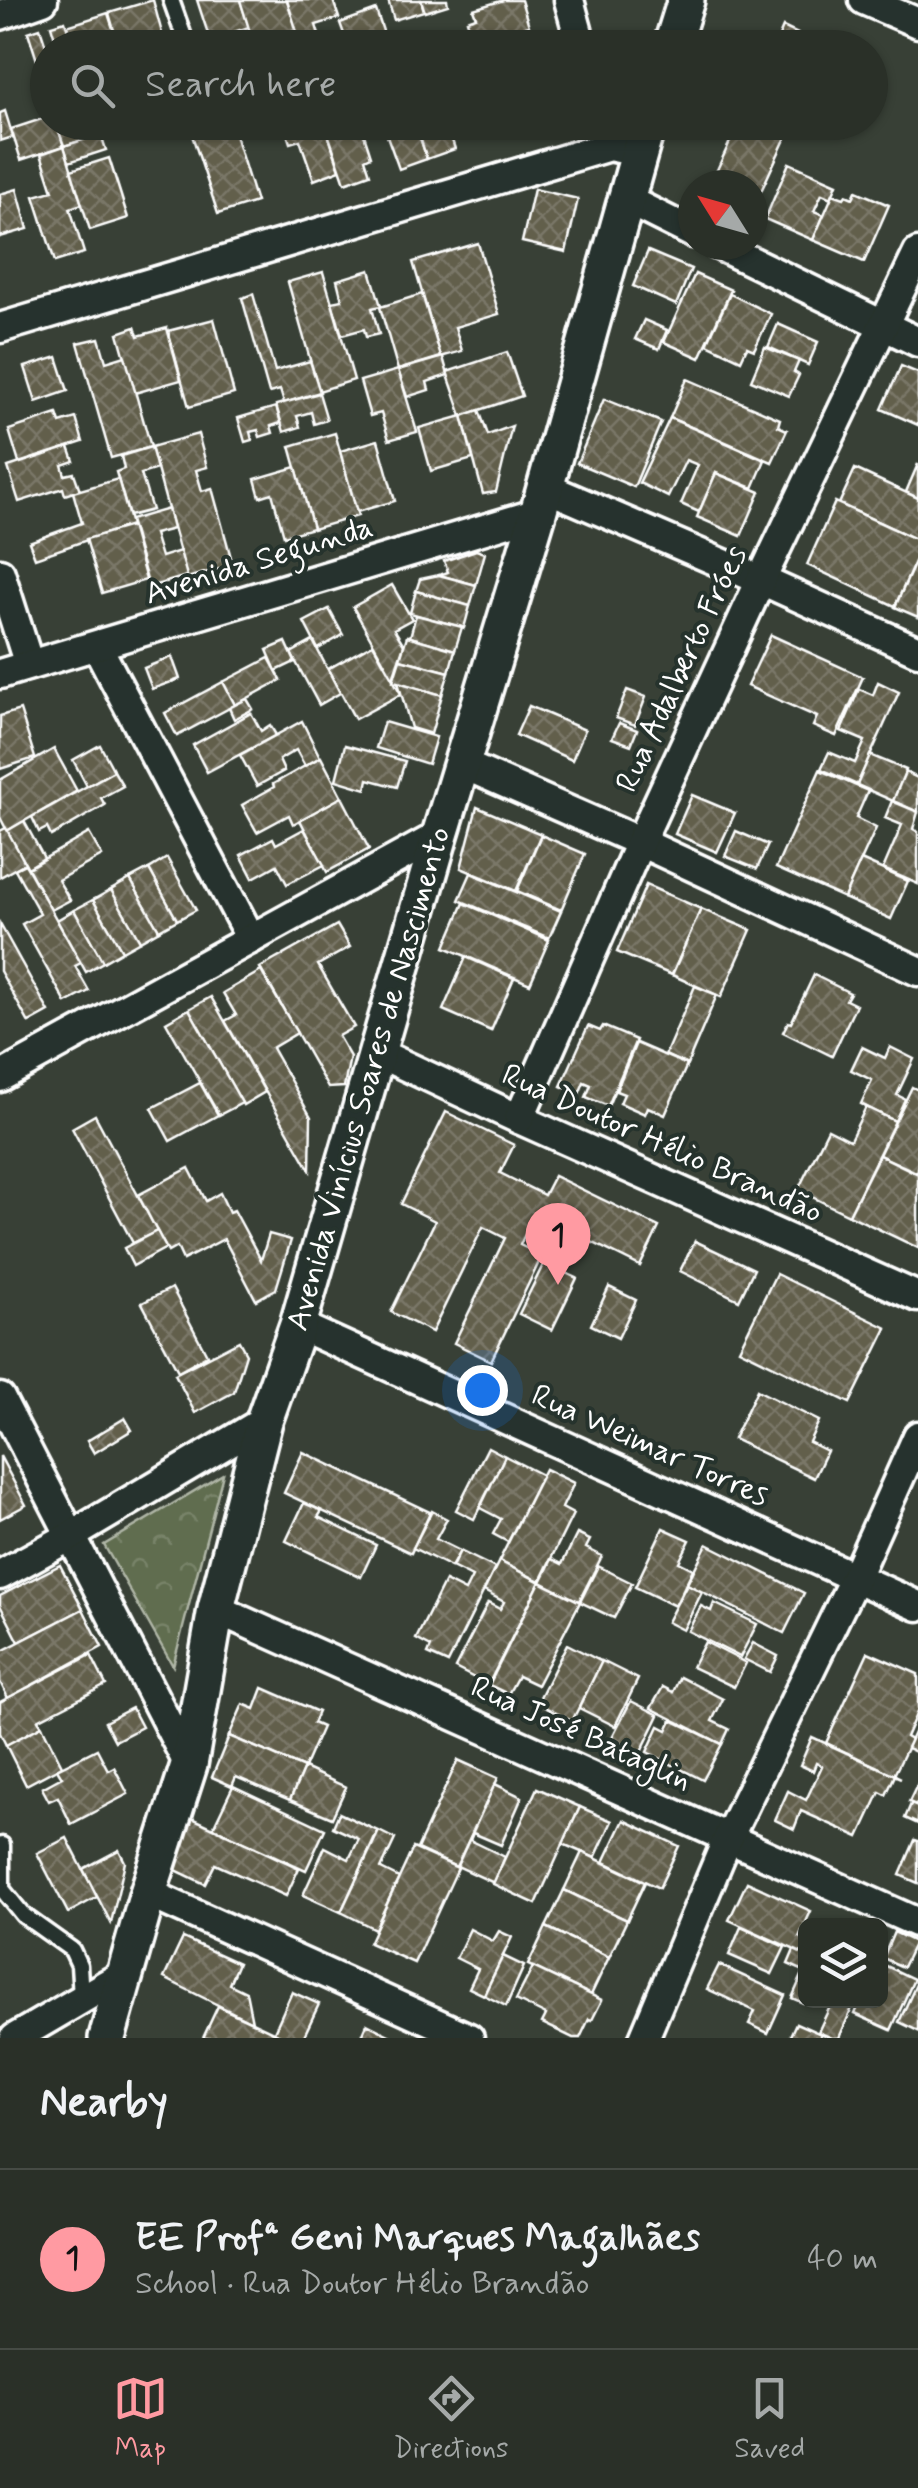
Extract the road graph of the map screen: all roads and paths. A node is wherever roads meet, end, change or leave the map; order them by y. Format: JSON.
{"nodes":[{"id":1,"x":43,"y":0,"type":"edge"},
{"id":2,"x":171,"y":0,"type":"edge"},
{"id":3,"x":569,"y":0,"type":"edge"},
{"id":4,"x":686,"y":0,"type":"edge"},
{"id":5,"x":864,"y":0,"type":"edge"},
{"id":6,"x":0,"y":15,"type":"edge"},
{"id":7,"x":918,"y":24,"type":"edge"},
{"id":8,"x":182,"y":30,"type":"edge"},
{"id":9,"x":577,"y":30,"type":"edge"},
{"id":10,"x":677,"y":30,"type":"edge"},
{"id":11,"x":612,"y":140,"type":"edge"},
{"id":12,"x":625,"y":140,"type":"edge"},
{"id":13,"x":627,"y":200,"type":"junction"},
{"id":14,"x":678,"y":226,"type":"edge"},
{"id":15,"x":918,"y":253,"type":"edge"},
{"id":16,"x":749,"y":260,"type":"edge"},
{"id":17,"x":883,"y":326,"type":"junction"},
{"id":18,"x":0,"y":328,"type":"edge"},
{"id":19,"x":918,"y":342,"type":"edge"},
{"id":20,"x":541,"y":500,"type":"junction"},
{"id":21,"x":0,"y":573,"type":"edge"},
{"id":22,"x":761,"y":580,"type":"junction"},
{"id":23,"x":97,"y":646,"type":"junction"},
{"id":24,"x":918,"y":651,"type":"edge"},
{"id":25,"x":29,"y":665,"type":"junction"},
{"id":26,"x":0,"y":674,"type":"edge"},
{"id":27,"x":462,"y":764,"type":"junction"},
{"id":28,"x":440,"y":835,"type":"junction"},
{"id":29,"x":640,"y":842,"type":"junction"},
{"id":30,"x":251,"y":939,"type":"junction"},
{"id":31,"x":918,"y":971,"type":"edge"},
{"id":32,"x":378,"y":1053,"type":"junction"},
{"id":33,"x":0,"y":1077,"type":"edge"},
{"id":34,"x":519,"y":1119,"type":"junction"},
{"id":35,"x":918,"y":1297,"type":"edge"},
{"id":36,"x":298,"y":1325,"type":"junction"},
{"id":37,"x":0,"y":1398,"type":"edge"},
{"id":38,"x":264,"y":1421,"type":"junction"},
{"id":39,"x":918,"y":1436,"type":"edge"},
{"id":40,"x":71,"y":1536,"type":"junction"},
{"id":41,"x":0,"y":1575,"type":"edge"},
{"id":42,"x":855,"y":1577,"type":"junction"},
{"id":43,"x":918,"y":1606,"type":"edge"},
{"id":44,"x":216,"y":1609,"type":"junction"},
{"id":45,"x":189,"y":1765,"type":"junction"},
{"id":46,"x":728,"y":1838,"type":"junction"},
{"id":47,"x":2,"y":1845,"type":"edge"},
{"id":48,"x":148,"y":1893,"type":"junction"},
{"id":49,"x":918,"y":1923,"type":"edge"},
{"id":50,"x":126,"y":1972,"type":"junction"},
{"id":51,"x":81,"y":1997,"type":"junction"},
{"id":52,"x":15,"y":2038,"type":"edge"},
{"id":53,"x":106,"y":2038,"type":"edge"},
{"id":54,"x":469,"y":2038,"type":"edge"},
{"id":55,"x":644,"y":2038,"type":"edge"}],
"edges":[{"from":1,"to":6,"type":"street"},
{"from":2,"to":8,"type":"lane"},
{"from":3,"to":9,"type":"street"},
{"from":4,"to":10,"type":"street"},
{"from":5,"to":7,"type":"street"},
{"from":11,"to":18,"type":"street"},
{"from":12,"to":13,"type":"street","name":"Avenida Vinícius Soares de Nascimento"},
{"from":13,"to":14,"type":"street"},
{"from":13,"to":20,"type":"street","name":"Avenida Vinícius Soares de Nascimento"},
{"from":15,"to":17,"type":"street","name":"Rua Adalberto Fróes"},
{"from":16,"to":17,"type":"street"},
{"from":17,"to":19,"type":"street"},
{"from":17,"to":22,"type":"street","name":"Rua Adalberto Fróes"},
{"from":20,"to":22,"type":"street"},
{"from":20,"to":23,"type":"street","name":"Avenida Segunda"},
{"from":20,"to":27,"type":"street","name":"Avenida Vinícius Soares de Nascimento"},
{"from":21,"to":25,"type":"street"},
{"from":22,"to":24,"type":"street"},
{"from":22,"to":29,"type":"street","name":"Rua Adalberto Fróes"},
{"from":23,"to":25,"type":"street","name":"Avenida Segunda"},
{"from":23,"to":30,"type":"street"},
{"from":25,"to":26,"type":"street","name":"Avenida Segunda"},
{"from":27,"to":28,"type":"street","name":"Avenida Vinícius Soares de Nascimento"},
{"from":27,"to":29,"type":"street"},
{"from":28,"to":30,"type":"street"},
{"from":28,"to":32,"type":"street","name":"Avenida Vinícius Soares de Nascimento"},
{"from":29,"to":31,"type":"street"},
{"from":29,"to":34,"type":"street","name":"Rua Adalberto Fróes"},
{"from":30,"to":33,"type":"street"},
{"from":32,"to":34,"type":"street","name":"Rua Doutor Hélio Brandão"},
{"from":32,"to":36,"type":"street","name":"Avenida Vinícius Soares de Nascimento"},
{"from":34,"to":35,"type":"street","name":"Rua Doutor Hélio Brandão"},
{"from":36,"to":38,"type":"street","name":"Avenida Vinícius Soares de Nascimento"},
{"from":36,"to":42,"type":"street","name":"Rua Weimar Torres"},
{"from":37,"to":40,"type":"street"},
{"from":38,"to":40,"type":"street"},
{"from":38,"to":44,"type":"street","name":"Avenida Vinícius Soares de Nascimento"},
{"from":39,"to":42,"type":"street"},
{"from":40,"to":41,"type":"street"},
{"from":40,"to":45,"type":"street"},
{"from":42,"to":43,"type":"street","name":"Rua Weimar Torres"},
{"from":42,"to":46,"type":"street"},
{"from":44,"to":45,"type":"street","name":"Avenida Vinícius Soares de Nascimento"},
{"from":44,"to":46,"type":"street","name":"Rua José Bataglin"},
{"from":45,"to":48,"type":"street","name":"Avenida Vinícius Soares de Nascimento"},
{"from":46,"to":49,"type":"street","name":"Rua José Bataglin"},
{"from":46,"to":55,"type":"street"},
{"from":47,"to":51,"type":"lane"},
{"from":48,"to":50,"type":"street","name":"Avenida Vinícius Soares de Nascimento"},
{"from":48,"to":54,"type":"street"},
{"from":50,"to":51,"type":"street"},
{"from":50,"to":53,"type":"street","name":"Avenida Vinícius Soares de Nascimento"},
{"from":51,"to":52,"type":"street"}]}
